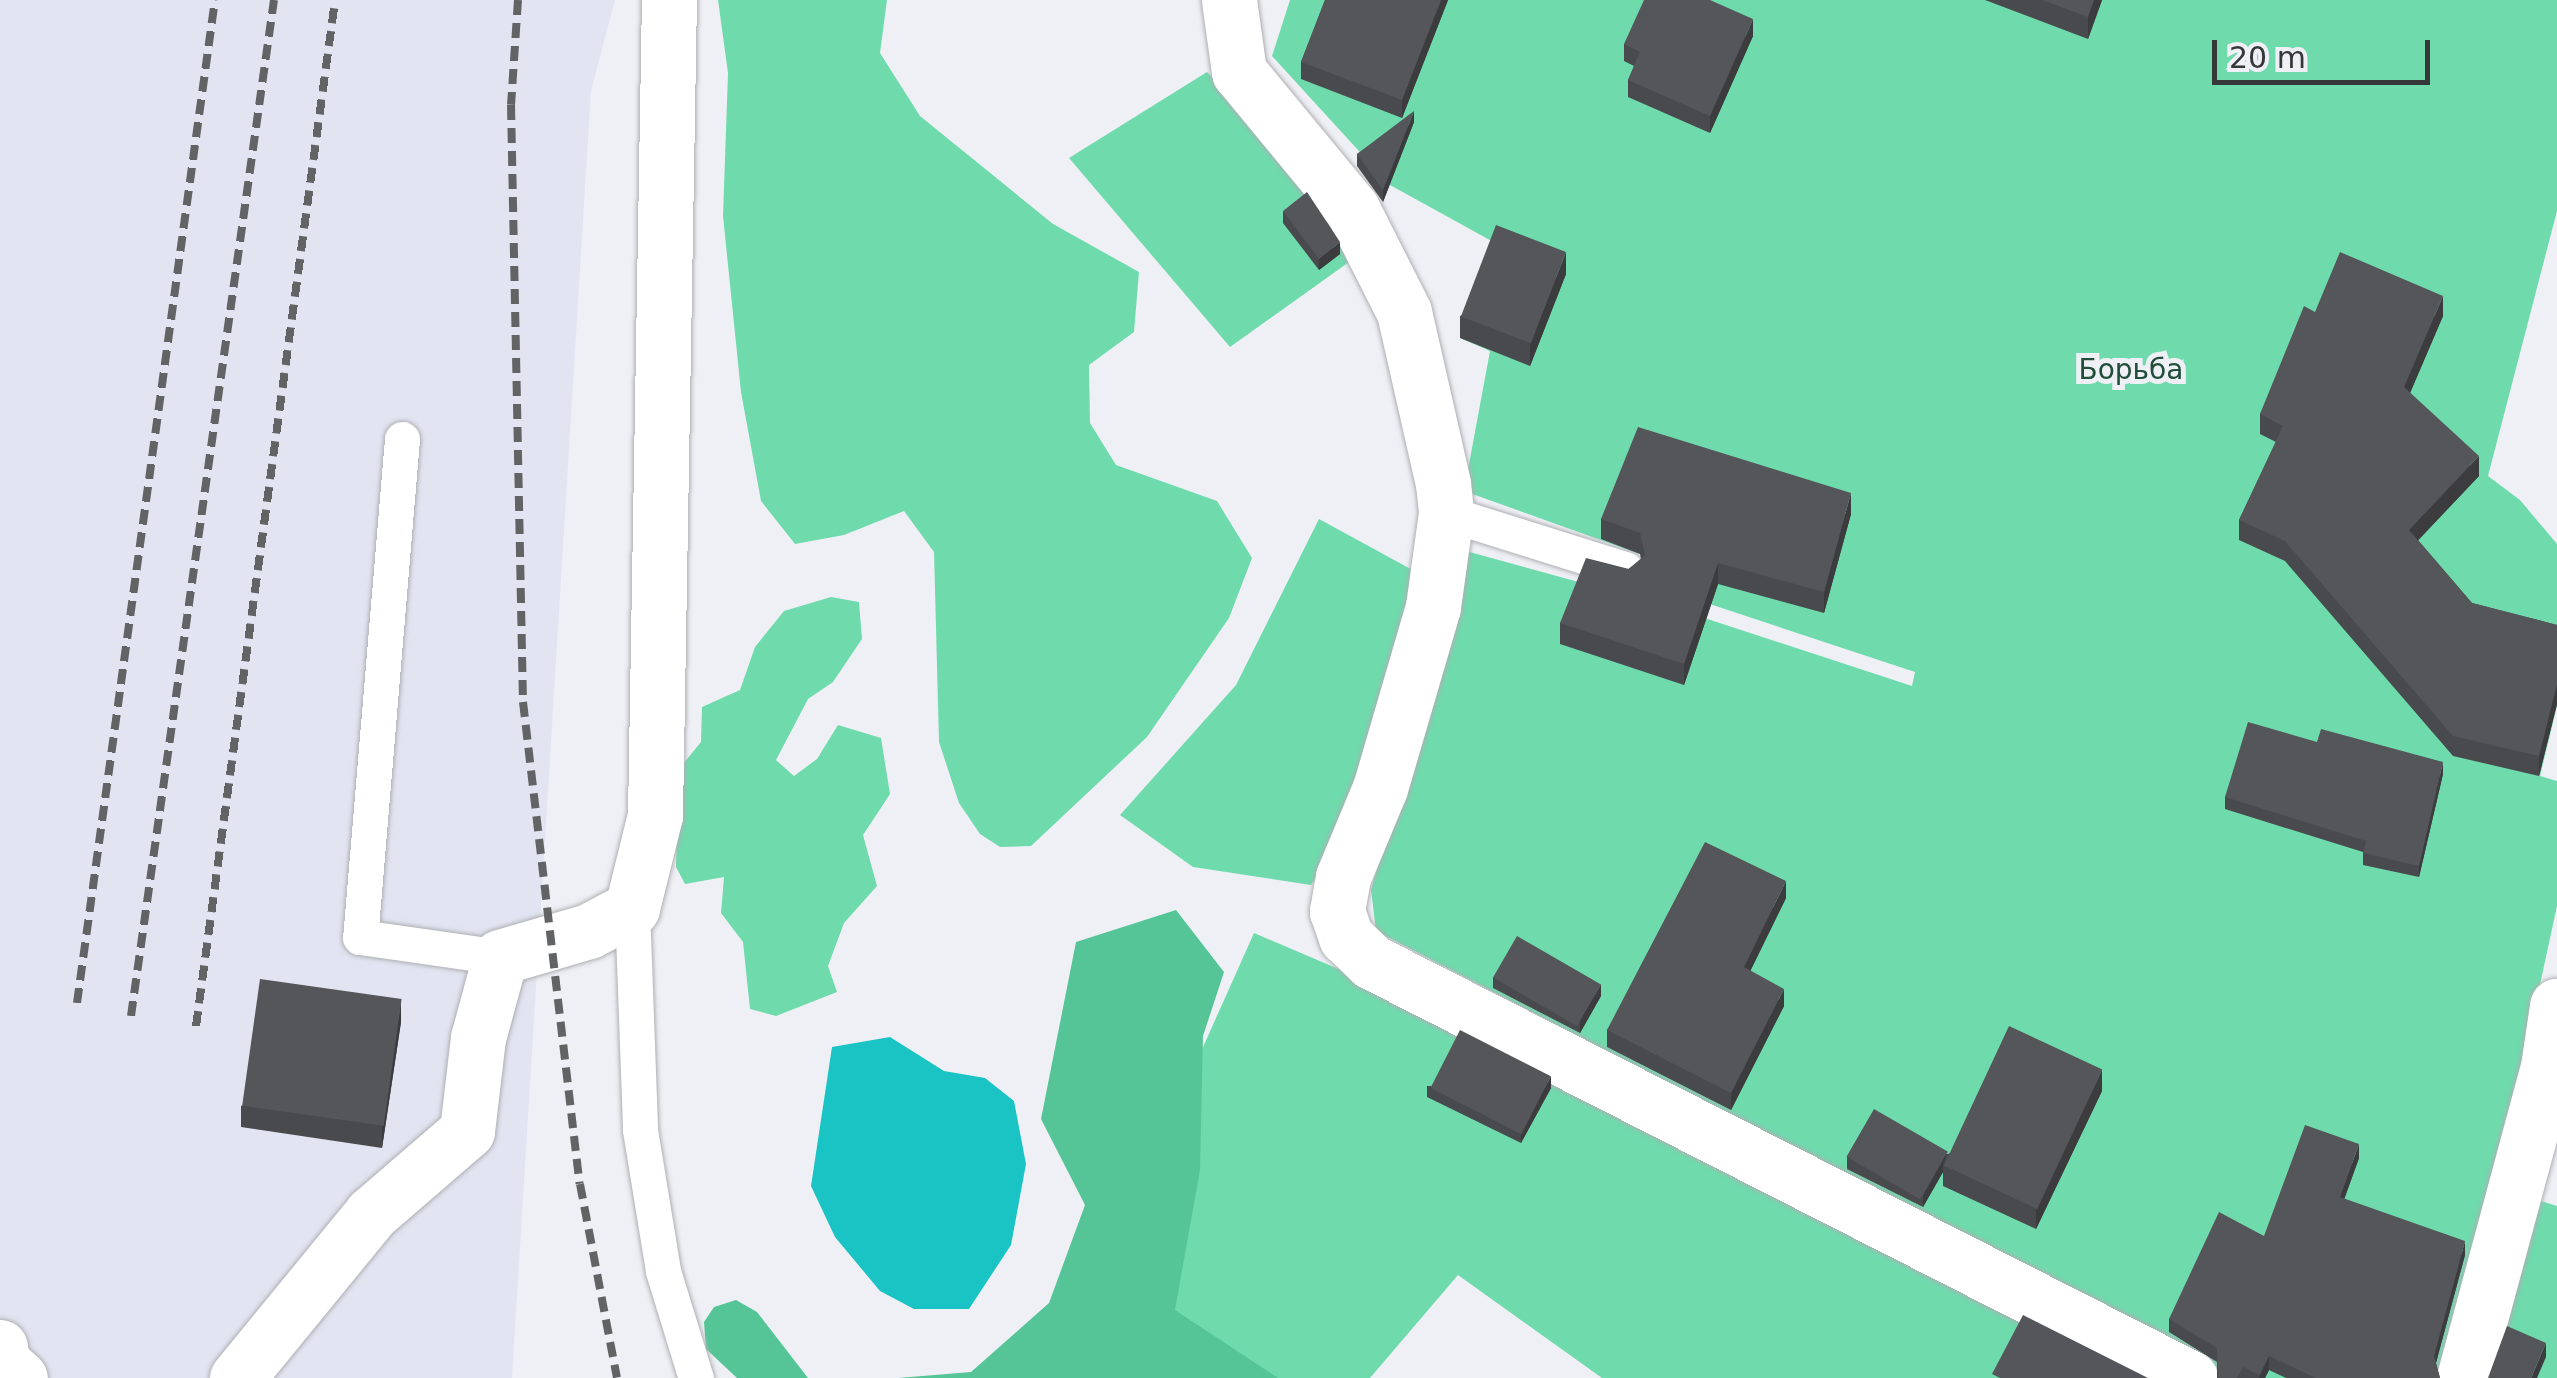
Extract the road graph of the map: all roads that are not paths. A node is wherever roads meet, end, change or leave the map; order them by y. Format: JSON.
{"nodes":[{"id":1,"x":670,"y":0,"type":"edge"},
{"id":2,"x":1228,"y":0,"type":"edge"},
{"id":3,"x":402,"y":438,"type":"dead end"},
{"id":4,"x":1446,"y":513,"type":"junction"},
{"id":5,"x":1625,"y":568,"type":"edge"},
{"id":6,"x":632,"y":908,"type":"junction"},
{"id":7,"x":500,"y":957,"type":"junction"},
{"id":8,"x":2557,"y":1006,"type":"edge"},
{"id":9,"x":0,"y":1347,"type":"edge"},
{"id":10,"x":20,"y":1378,"type":"edge"},
{"id":11,"x":236,"y":1378,"type":"edge"},
{"id":12,"x":696,"y":1378,"type":"edge"},
{"id":13,"x":2190,"y":1378,"type":"edge"},
{"id":14,"x":2464,"y":1378,"type":"edge"}],
"edges":[{"from":1,"to":6,"type":"street"},
{"from":2,"to":4,"type":"street"},
{"from":3,"to":7,"type":"lane"},
{"from":4,"to":5,"type":"lane"},
{"from":4,"to":13,"type":"street"},
{"from":6,"to":7,"type":"street"},
{"from":6,"to":12,"type":"lane"},
{"from":7,"to":11,"type":"street"},
{"from":8,"to":14,"type":"street"},
{"from":9,"to":10,"type":"street"}]}
